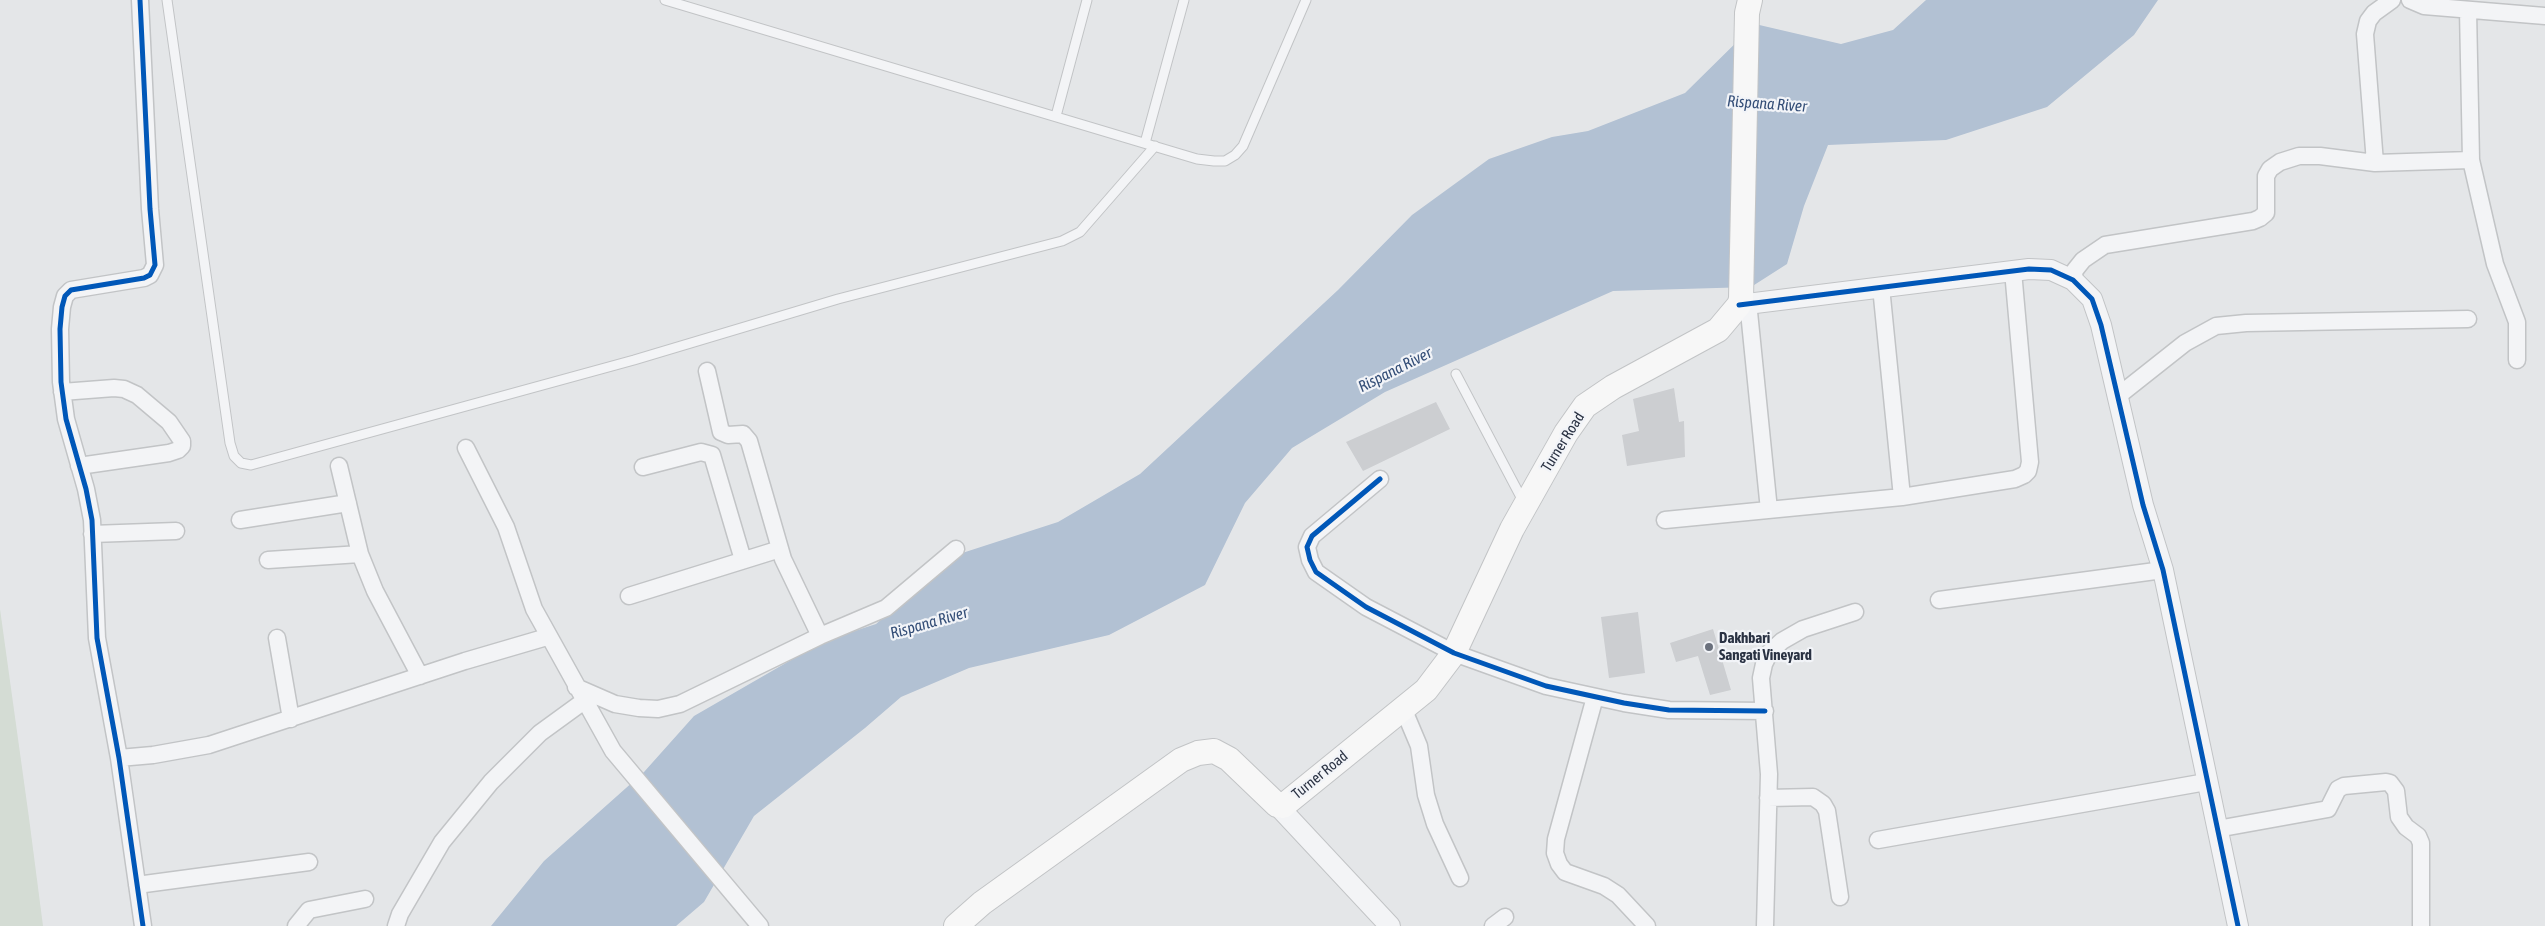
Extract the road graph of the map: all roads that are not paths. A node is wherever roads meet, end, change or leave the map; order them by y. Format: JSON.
{"nodes":[{"id":1,"x":140,"y":0,"type":"edge"},
{"id":2,"x":167,"y":0,"type":"edge"},
{"id":3,"x":665,"y":0,"type":"edge"},
{"id":4,"x":1087,"y":0,"type":"edge"},
{"id":5,"x":1184,"y":0,"type":"edge"},
{"id":6,"x":1306,"y":0,"type":"edge"},
{"id":7,"x":2392,"y":0,"type":"edge"},
{"id":8,"x":2410,"y":0,"type":"edge"},
{"id":9,"x":1749,"y":6,"type":"edge"},
{"id":10,"x":2468,"y":10,"type":"junction"},
{"id":11,"x":2545,"y":16,"type":"edge"},
{"id":12,"x":1056,"y":116,"type":"junction"},
{"id":13,"x":1145,"y":143,"type":"junction"},
{"id":14,"x":1155,"y":146,"type":"junction"},
{"id":15,"x":2471,"y":160,"type":"junction"},
{"id":16,"x":2375,"y":163,"type":"junction"},
{"id":17,"x":2013,"y":271,"type":"junction"},
{"id":18,"x":2073,"y":280,"type":"junction"},
{"id":19,"x":1881,"y":287,"type":"junction"},
{"id":20,"x":1743,"y":302,"type":"junction"},
{"id":21,"x":2468,"y":319,"type":"dead end"},
{"id":22,"x":2517,"y":360,"type":"dead end"},
{"id":23,"x":706,"y":371,"type":"dead end"},
{"id":24,"x":1456,"y":374,"type":"dead end"},
{"id":25,"x":62,"y":392,"type":"junction"},
{"id":26,"x":2118,"y":396,"type":"junction"},
{"id":27,"x":466,"y":448,"type":"dead end"},
{"id":28,"x":79,"y":466,"type":"junction"},
{"id":29,"x":339,"y":466,"type":"dead end"},
{"id":30,"x":643,"y":467,"type":"dead end"},
{"id":31,"x":1380,"y":479,"type":"dead end"},
{"id":32,"x":1902,"y":497,"type":"junction"},
{"id":33,"x":348,"y":503,"type":"junction"},
{"id":34,"x":1525,"y":506,"type":"junction"},
{"id":35,"x":1769,"y":510,"type":"junction"},
{"id":36,"x":240,"y":520,"type":"dead end"},
{"id":37,"x":1665,"y":520,"type":"dead end"},
{"id":38,"x":176,"y":531,"type":"dead end"},
{"id":39,"x":92,"y":534,"type":"junction"},
{"id":40,"x":780,"y":549,"type":"junction"},
{"id":41,"x":956,"y":549,"type":"dead end"},
{"id":42,"x":360,"y":554,"type":"junction"},
{"id":43,"x":268,"y":560,"type":"dead end"},
{"id":44,"x":743,"y":560,"type":"junction"},
{"id":45,"x":2163,"y":570,"type":"junction"},
{"id":46,"x":629,"y":596,"type":"dead end"},
{"id":47,"x":1939,"y":600,"type":"dead end"},
{"id":48,"x":1855,"y":612,"type":"dead end"},
{"id":49,"x":820,"y":636,"type":"junction"},
{"id":50,"x":547,"y":637,"type":"junction"},
{"id":51,"x":277,"y":638,"type":"dead end"},
{"id":52,"x":1454,"y":653,"type":"junction"},
{"id":53,"x":420,"y":676,"type":"junction"},
{"id":54,"x":576,"y":687,"type":"junction"},
{"id":55,"x":1595,"y":697,"type":"junction"},
{"id":56,"x":584,"y":701,"type":"junction"},
{"id":57,"x":1403,"y":708,"type":"junction"},
{"id":58,"x":1765,"y":711,"type":"junction"},
{"id":59,"x":292,"y":719,"type":"junction"},
{"id":60,"x":120,"y":758,"type":"junction"},
{"id":61,"x":2206,"y":782,"type":"junction"},
{"id":62,"x":1768,"y":798,"type":"junction"},
{"id":63,"x":1278,"y":805,"type":"junction"},
{"id":64,"x":2216,"y":829,"type":"junction"},
{"id":65,"x":1878,"y":840,"type":"dead end"},
{"id":66,"x":309,"y":862,"type":"dead end"},
{"id":67,"x":1460,"y":878,"type":"dead end"},
{"id":68,"x":137,"y":885,"type":"junction"},
{"id":69,"x":1840,"y":897,"type":"dead end"},
{"id":70,"x":365,"y":899,"type":"dead end"},
{"id":71,"x":143,"y":926,"type":"edge"},
{"id":72,"x":296,"y":926,"type":"edge"},
{"id":73,"x":396,"y":926,"type":"edge"},
{"id":74,"x":760,"y":926,"type":"edge"},
{"id":75,"x":956,"y":926,"type":"edge"},
{"id":76,"x":1390,"y":926,"type":"edge"},
{"id":77,"x":1647,"y":926,"type":"edge"},
{"id":78,"x":1765,"y":926,"type":"edge"},
{"id":79,"x":2238,"y":926,"type":"edge"},
{"id":80,"x":2421,"y":926,"type":"edge"}],
"edges":[{"from":1,"to":25,"type":"street"},
{"from":2,"to":14,"type":"lane"},
{"from":3,"to":12,"type":"lane"},
{"from":4,"to":12,"type":"lane"},
{"from":5,"to":13,"type":"lane"},
{"from":6,"to":14,"type":"lane"},
{"from":7,"to":16,"type":"street"},
{"from":8,"to":10,"type":"street"},
{"from":9,"to":20,"type":"main road"},
{"from":10,"to":11,"type":"street"},
{"from":10,"to":15,"type":"street"},
{"from":12,"to":13,"type":"lane"},
{"from":13,"to":14,"type":"lane"},
{"from":15,"to":16,"type":"street"},
{"from":15,"to":22,"type":"street"},
{"from":16,"to":18,"type":"street"},
{"from":17,"to":18,"type":"street"},
{"from":17,"to":19,"type":"street"},
{"from":17,"to":32,"type":"street"},
{"from":18,"to":26,"type":"street"},
{"from":19,"to":20,"type":"street"},
{"from":19,"to":32,"type":"street"},
{"from":20,"to":34,"type":"main road","name":"Turner Road"},
{"from":20,"to":35,"type":"street"},
{"from":21,"to":26,"type":"street"},
{"from":23,"to":40,"type":"street"},
{"from":24,"to":34,"type":"lane"},
{"from":25,"to":28,"type":"street"},
{"from":25,"to":28,"type":"street"},
{"from":26,"to":45,"type":"street"},
{"from":27,"to":50,"type":"street"},
{"from":28,"to":39,"type":"street"},
{"from":29,"to":33,"type":"street"},
{"from":30,"to":44,"type":"street"},
{"from":31,"to":52,"type":"street"},
{"from":32,"to":35,"type":"street"},
{"from":33,"to":36,"type":"street"},
{"from":33,"to":42,"type":"street"},
{"from":34,"to":52,"type":"main road","name":"Turner Road"},
{"from":35,"to":37,"type":"street"},
{"from":38,"to":39,"type":"street"},
{"from":39,"to":60,"type":"street"},
{"from":40,"to":44,"type":"street"},
{"from":40,"to":49,"type":"street"},
{"from":41,"to":49,"type":"street"},
{"from":42,"to":43,"type":"street"},
{"from":42,"to":53,"type":"street"},
{"from":44,"to":46,"type":"street"},
{"from":45,"to":47,"type":"street"},
{"from":45,"to":61,"type":"street"},
{"from":48,"to":58,"type":"street"},
{"from":49,"to":54,"type":"street"},
{"from":50,"to":53,"type":"street"},
{"from":50,"to":54,"type":"street"},
{"from":51,"to":59,"type":"street"},
{"from":52,"to":55,"type":"street"},
{"from":52,"to":57,"type":"main road","name":"Turner Road"},
{"from":53,"to":59,"type":"street"},
{"from":54,"to":56,"type":"street"},
{"from":55,"to":58,"type":"street"},
{"from":55,"to":77,"type":"street"},
{"from":56,"to":73,"type":"street"},
{"from":56,"to":74,"type":"street"},
{"from":57,"to":63,"type":"main road","name":"Turner Road"},
{"from":57,"to":67,"type":"street"},
{"from":58,"to":62,"type":"street"},
{"from":59,"to":60,"type":"street"},
{"from":60,"to":68,"type":"street"},
{"from":61,"to":64,"type":"street"},
{"from":61,"to":65,"type":"street"},
{"from":62,"to":69,"type":"street"},
{"from":62,"to":78,"type":"street"},
{"from":63,"to":75,"type":"main road"},
{"from":63,"to":76,"type":"street"},
{"from":64,"to":79,"type":"street"},
{"from":64,"to":80,"type":"street"},
{"from":66,"to":68,"type":"street"},
{"from":68,"to":71,"type":"street"},
{"from":70,"to":72,"type":"street"}]}
